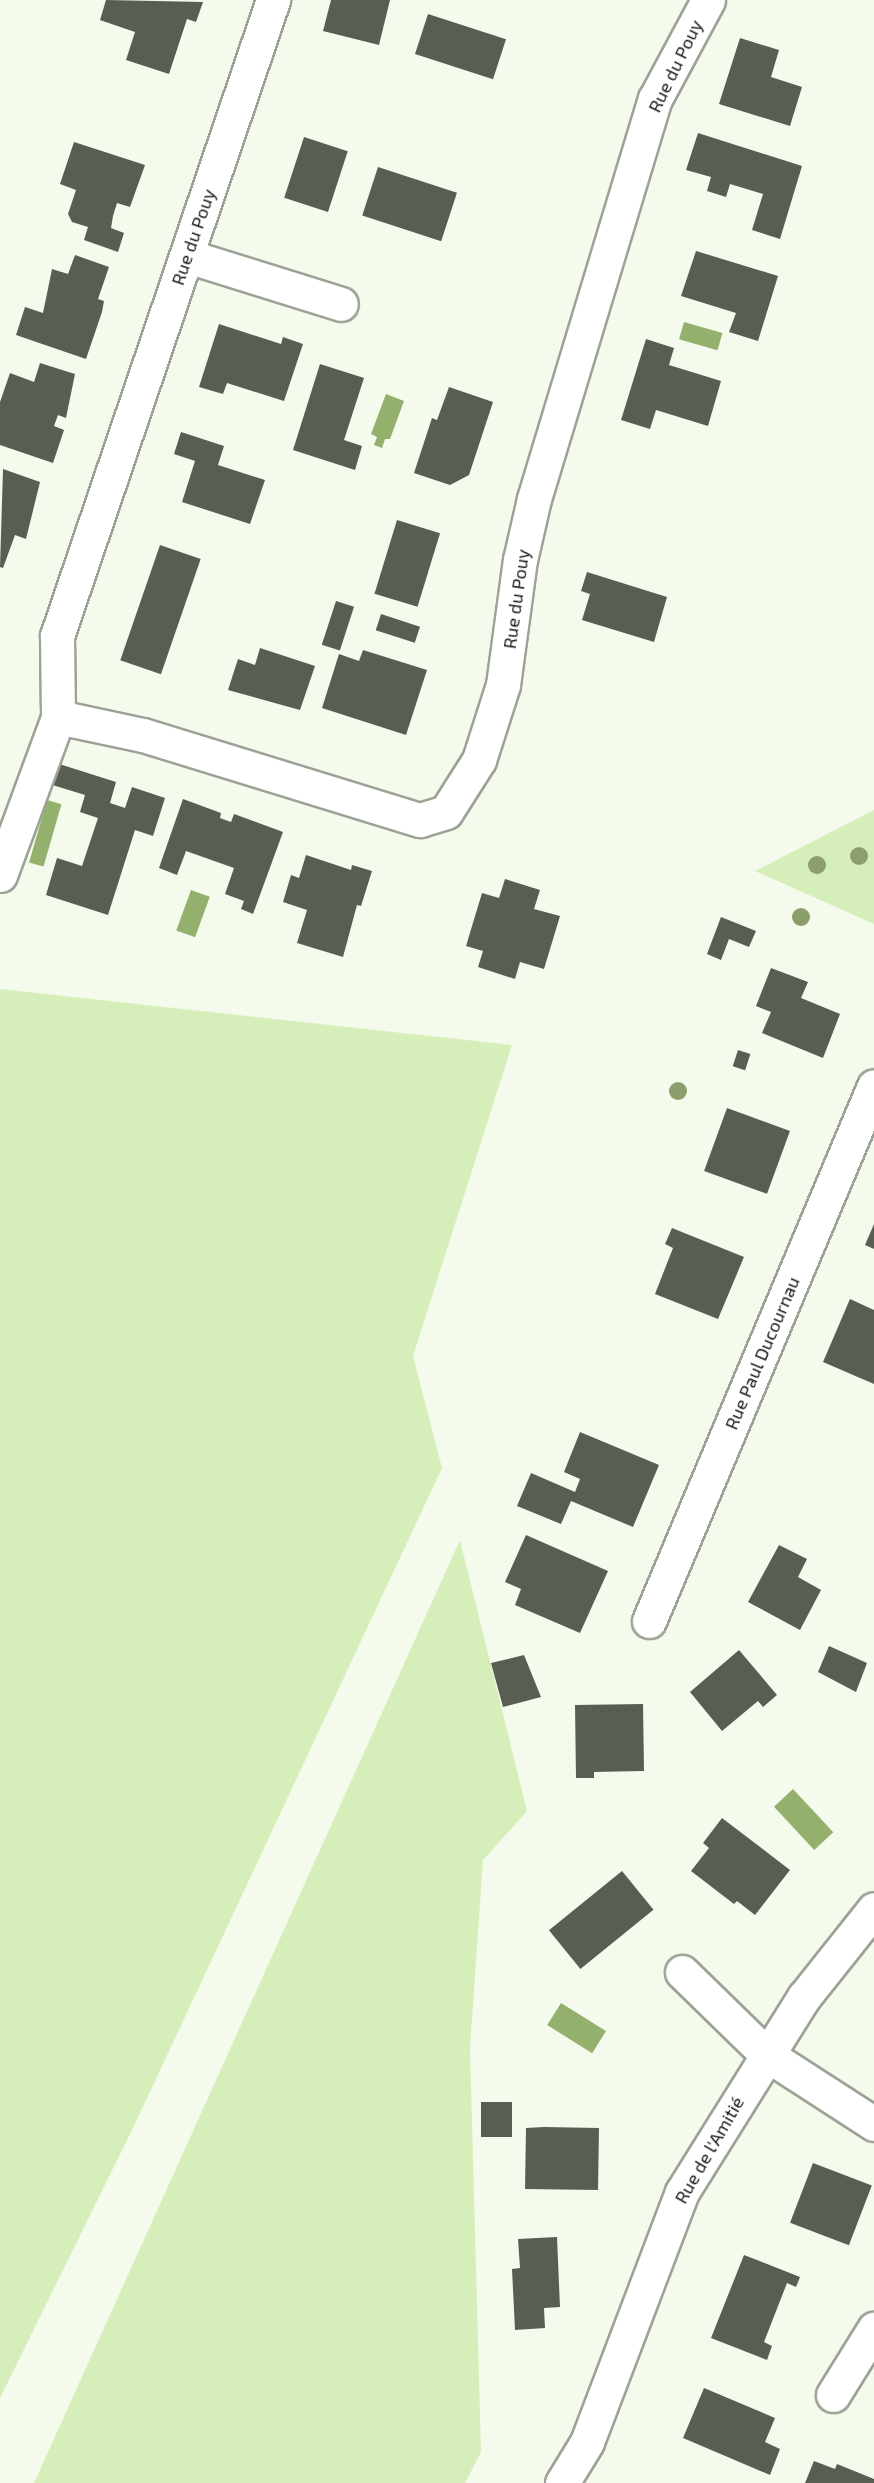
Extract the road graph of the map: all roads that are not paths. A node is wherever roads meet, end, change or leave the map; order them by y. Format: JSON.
{"nodes":[{"id":1,"x":273,"y":0,"type":"edge"},
{"id":2,"x":708,"y":0,"type":"edge"},
{"id":3,"x":187,"y":256,"type":"junction"},
{"id":4,"x":341,"y":304,"type":"dead end"},
{"id":5,"x":58,"y":717,"type":"junction"},
{"id":6,"x":0,"y":875,"type":"edge"},
{"id":7,"x":874,"y":1086,"type":"edge"},
{"id":8,"x":649,"y":1621,"type":"dead end"},
{"id":9,"x":874,"y":1909,"type":"edge"},
{"id":10,"x":682,"y":1972,"type":"dead end"},
{"id":11,"x":766,"y":2054,"type":"junction"},
{"id":12,"x":874,"y":2124,"type":"edge"},
{"id":13,"x":874,"y":2329,"type":"edge"},
{"id":14,"x":833,"y":2395,"type":"dead end"},
{"id":15,"x":562,"y":2483,"type":"edge"}],
"edges":[{"from":1,"to":3,"type":"street","name":"Rue du Pouy"},
{"from":2,"to":5,"type":"street","name":"Rue du Pouy"},
{"from":3,"to":4,"type":"street"},
{"from":3,"to":5,"type":"street","name":"Rue du Pouy"},
{"from":5,"to":6,"type":"street","name":"Rue du Pouy"},
{"from":7,"to":8,"type":"street","name":"Rue Paul Ducournau"},
{"from":9,"to":11,"type":"street","name":"Rue de l'Amitié"},
{"from":10,"to":11,"type":"street"},
{"from":11,"to":12,"type":"street"},
{"from":11,"to":15,"type":"street","name":"Rue de l'Amitié"},
{"from":13,"to":14,"type":"street"}]}
